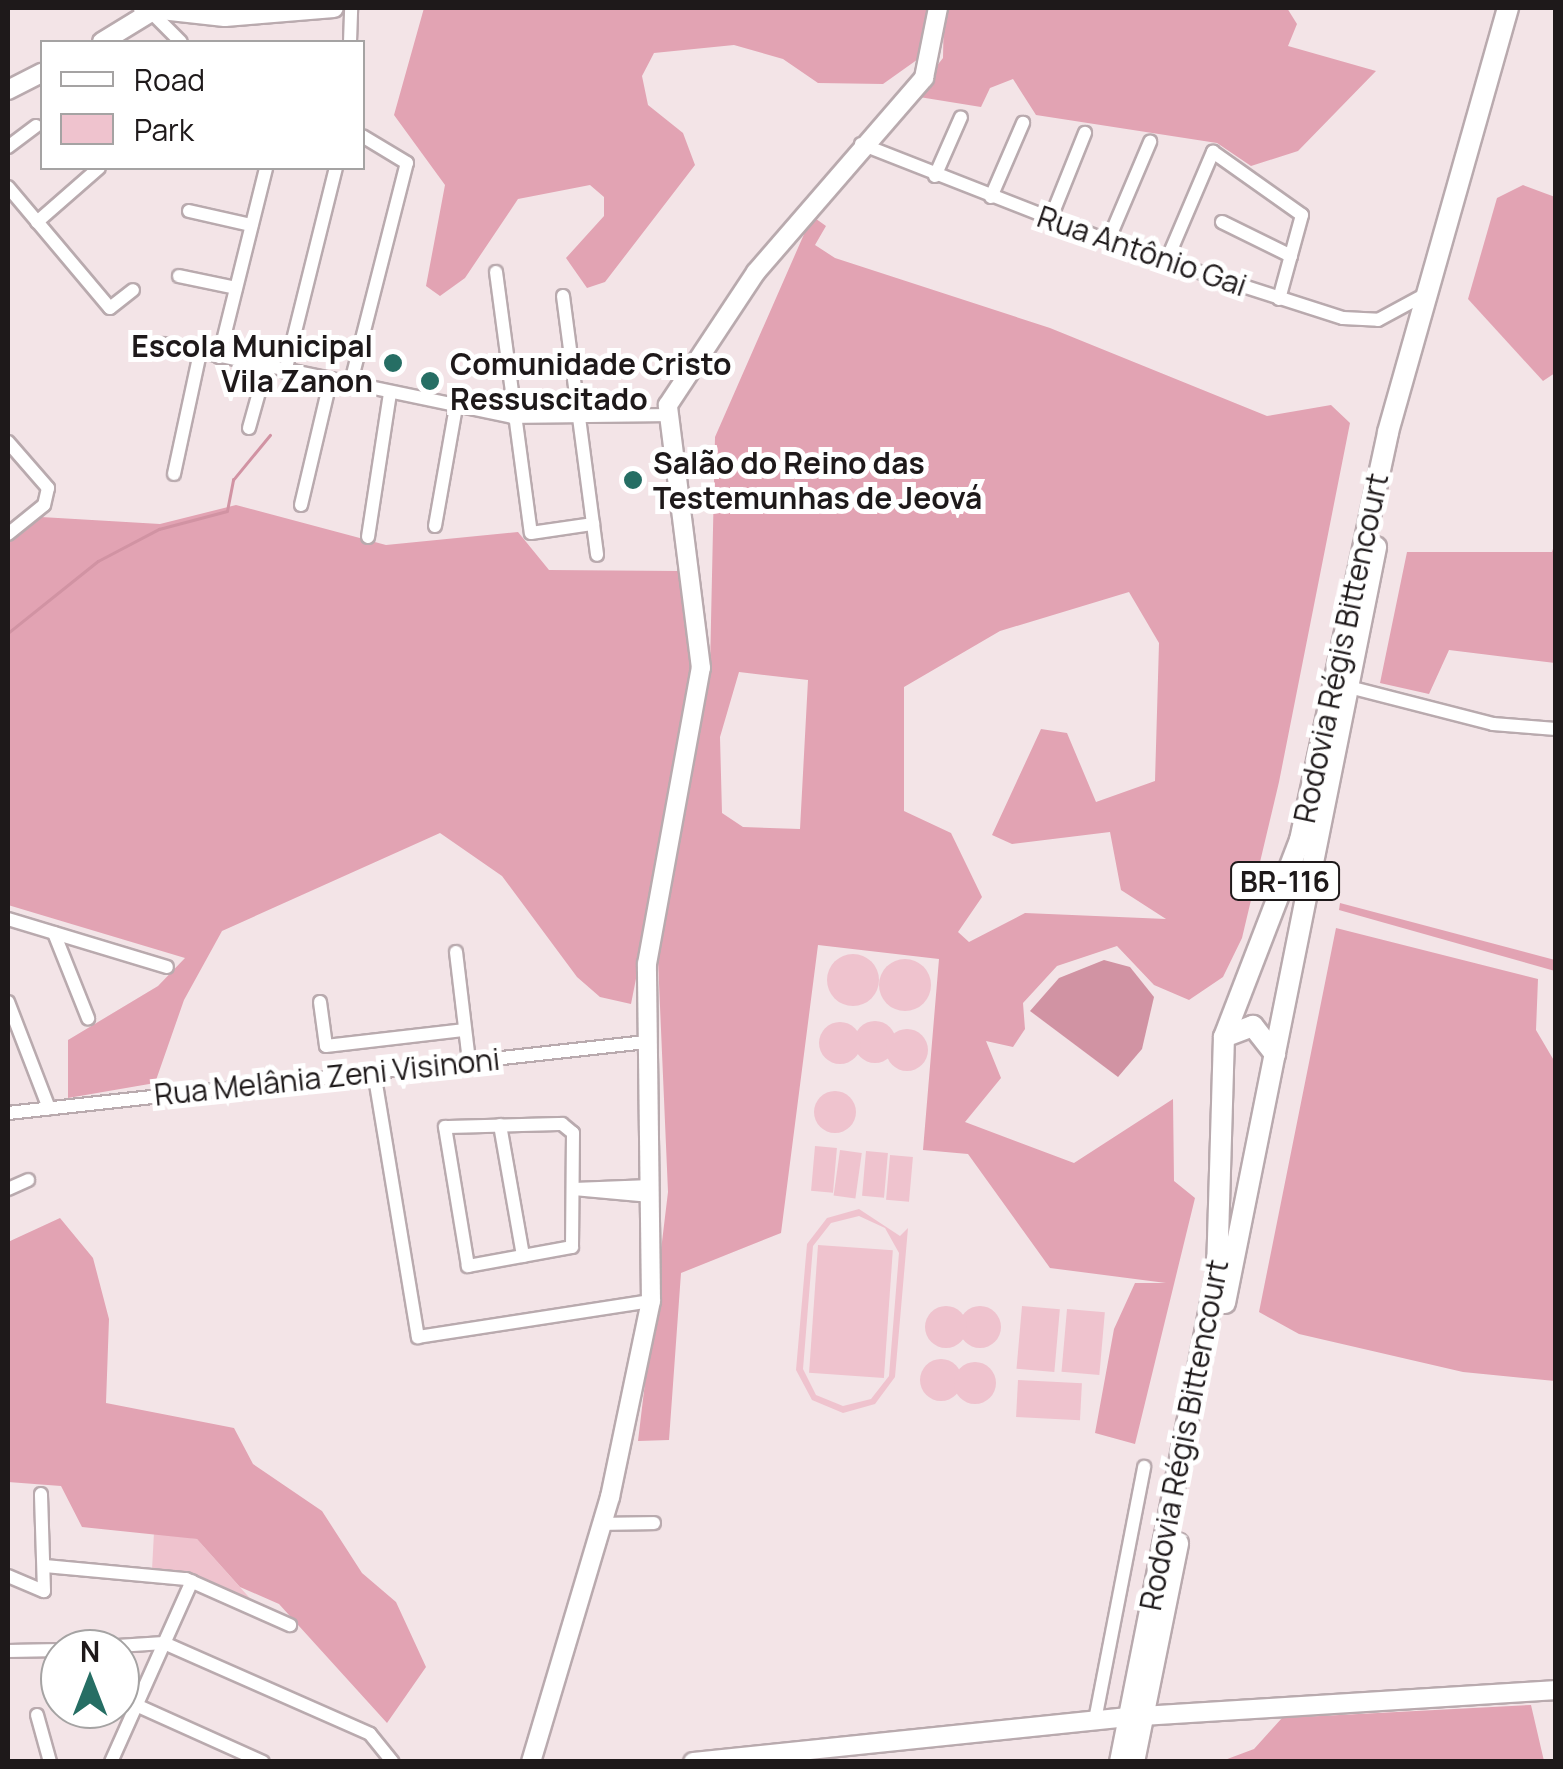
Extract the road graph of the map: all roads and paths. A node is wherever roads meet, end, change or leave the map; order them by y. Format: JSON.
{"nodes":[{"id":1,"x":334,"y":8,"type":"edge"},
{"id":2,"x":351,"y":8,"type":"edge"},
{"id":3,"x":938,"y":8,"type":"edge"},
{"id":4,"x":1508,"y":8,"type":"edge"},
{"id":5,"x":1521,"y":8,"type":"edge"},
{"id":6,"x":147,"y":10,"type":"edge"},
{"id":7,"x":105,"y":40,"type":"edge"},
{"id":8,"x":179,"y":40,"type":"edge"},
{"id":9,"x":350,"y":40,"type":"edge"},
{"id":10,"x":40,"y":74,"type":"edge"},
{"id":11,"x":8,"y":90,"type":"edge"},
{"id":12,"x":961,"y":117,"type":"dead end"},
{"id":13,"x":1022,"y":123,"type":"dead end"},
{"id":14,"x":36,"y":126,"type":"dead end"},
{"id":15,"x":1085,"y":133,"type":"dead end"},
{"id":16,"x":365,"y":137,"type":"edge"},
{"id":17,"x":1150,"y":142,"type":"dead end"},
{"id":18,"x":861,"y":144,"type":"junction"},
{"id":19,"x":8,"y":147,"type":"edge"},
{"id":20,"x":97,"y":170,"type":"edge"},
{"id":21,"x":265,"y":170,"type":"edge"},
{"id":22,"x":336,"y":170,"type":"edge"},
{"id":23,"x":935,"y":176,"type":"junction"},
{"id":24,"x":8,"y":187,"type":"edge"},
{"id":25,"x":991,"y":197,"type":"junction"},
{"id":26,"x":189,"y":210,"type":"dead end"},
{"id":27,"x":1050,"y":220,"type":"junction"},
{"id":28,"x":37,"y":222,"type":"junction"},
{"id":29,"x":1222,"y":222,"type":"dead end"},
{"id":30,"x":251,"y":225,"type":"junction"},
{"id":31,"x":1108,"y":241,"type":"junction"},
{"id":32,"x":1291,"y":256,"type":"junction"},
{"id":33,"x":1166,"y":262,"type":"junction"},
{"id":34,"x":496,"y":272,"type":"dead end"},
{"id":35,"x":179,"y":276,"type":"dead end"},
{"id":36,"x":236,"y":288,"type":"junction"},
{"id":37,"x":133,"y":290,"type":"dead end"},
{"id":38,"x":1424,"y":295,"type":"junction"},
{"id":39,"x":563,"y":296,"type":"dead end"},
{"id":40,"x":1280,"y":299,"type":"junction"},
{"id":41,"x":164,"y":344,"type":"dead end"},
{"id":42,"x":200,"y":352,"type":"junction"},
{"id":43,"x":220,"y":356,"type":"junction"},
{"id":44,"x":266,"y":367,"type":"junction"},
{"id":45,"x":285,"y":372,"type":"junction"},
{"id":46,"x":330,"y":382,"type":"junction"},
{"id":47,"x":350,"y":386,"type":"junction"},
{"id":48,"x":390,"y":394,"type":"junction"},
{"id":49,"x":456,"y":407,"type":"junction"},
{"id":50,"x":577,"y":414,"type":"junction"},
{"id":51,"x":666,"y":415,"type":"junction"},
{"id":52,"x":512,"y":418,"type":"junction"},
{"id":53,"x":249,"y":428,"type":"dead end"},
{"id":54,"x":8,"y":442,"type":"edge"},
{"id":55,"x":174,"y":474,"type":"dead end"},
{"id":56,"x":300,"y":506,"type":"dead end"},
{"id":57,"x":593,"y":524,"type":"junction"},
{"id":58,"x":436,"y":526,"type":"dead end"},
{"id":59,"x":8,"y":534,"type":"edge"},
{"id":60,"x":368,"y":537,"type":"dead end"},
{"id":61,"x":597,"y":555,"type":"dead end"},
{"id":62,"x":1349,"y":687,"type":"junction"},
{"id":63,"x":1556,"y":729,"type":"edge"},
{"id":64,"x":8,"y":919,"type":"edge"},
{"id":65,"x":54,"y":933,"type":"junction"},
{"id":66,"x":456,"y":952,"type":"dead end"},
{"id":67,"x":168,"y":967,"type":"dead end"},
{"id":68,"x":8,"y":1002,"type":"edge"},
{"id":69,"x":320,"y":1002,"type":"dead end"},
{"id":70,"x":88,"y":1018,"type":"dead end"},
{"id":71,"x":465,"y":1030,"type":"junction"},
{"id":72,"x":1224,"y":1037,"type":"junction"},
{"id":73,"x":646,"y":1042,"type":"junction"},
{"id":74,"x":1275,"y":1054,"type":"junction"},
{"id":75,"x":469,"y":1061,"type":"junction"},
{"id":76,"x":374,"y":1072,"type":"junction"},
{"id":77,"x":50,"y":1108,"type":"junction"},
{"id":78,"x":8,"y":1112,"type":"edge"},
{"id":79,"x":500,"y":1125,"type":"junction"},
{"id":80,"x":28,"y":1180,"type":"dead end"},
{"id":81,"x":8,"y":1189,"type":"edge"},
{"id":82,"x":574,"y":1189,"type":"junction"},
{"id":83,"x":651,"y":1191,"type":"junction"},
{"id":84,"x":523,"y":1256,"type":"junction"},
{"id":85,"x":651,"y":1301,"type":"junction"},
{"id":86,"x":1144,"y":1466,"type":"dead end"},
{"id":87,"x":41,"y":1494,"type":"dead end"},
{"id":88,"x":654,"y":1522,"type":"dead end"},
{"id":89,"x":602,"y":1524,"type":"junction"},
{"id":90,"x":45,"y":1566,"type":"junction"},
{"id":91,"x":8,"y":1576,"type":"edge"},
{"id":92,"x":192,"y":1581,"type":"junction"},
{"id":93,"x":290,"y":1625,"type":"dead end"},
{"id":94,"x":164,"y":1643,"type":"junction"},
{"id":95,"x":140,"y":1645,"type":"edge"},
{"id":96,"x":40,"y":1650,"type":"edge"},
{"id":97,"x":8,"y":1651,"type":"edge"},
{"id":98,"x":1556,"y":1690,"type":"edge"},
{"id":99,"x":140,"y":1697,"type":"edge"},
{"id":100,"x":140,"y":1708,"type":"edge"},
{"id":101,"x":36,"y":1715,"type":"dead end"},
{"id":102,"x":1136,"y":1716,"type":"junction"},
{"id":103,"x":1095,"y":1720,"type":"junction"},
{"id":104,"x":126,"y":1729,"type":"edge"},
{"id":105,"x":393,"y":1757,"type":"edge"},
{"id":106,"x":50,"y":1762,"type":"edge"},
{"id":107,"x":111,"y":1762,"type":"edge"},
{"id":108,"x":262,"y":1762,"type":"edge"},
{"id":109,"x":532,"y":1762,"type":"edge"},
{"id":110,"x":693,"y":1762,"type":"edge"},
{"id":111,"x":1120,"y":1762,"type":"edge"},
{"id":112,"x":1134,"y":1762,"type":"edge"}],
"edges":[{"from":1,"to":6,"type":"main road"},
{"from":2,"to":9,"type":"street"},
{"from":3,"to":18,"type":"main road"},
{"from":4,"to":38,"type":"highway","name":"Rodovia Régis Bittencourt","number":"BR-116"},
{"from":5,"to":62,"type":"highway","name":"Rodovia Régis Bittencourt","number":"BR-116"},
{"from":6,"to":7,"type":"main road"},
{"from":6,"to":8,"type":"street"},
{"from":10,"to":11,"type":"main road"},
{"from":12,"to":23,"type":"street"},
{"from":13,"to":25,"type":"street"},
{"from":14,"to":19,"type":"street"},
{"from":15,"to":27,"type":"street"},
{"from":16,"to":47,"type":"street"},
{"from":17,"to":31,"type":"street"},
{"from":18,"to":23,"type":"street","name":"Rua Antônio Gai"},
{"from":18,"to":51,"type":"main road"},
{"from":20,"to":28,"type":"street"},
{"from":21,"to":30,"type":"street"},
{"from":22,"to":45,"type":"street"},
{"from":23,"to":25,"type":"street","name":"Rua Antônio Gai"},
{"from":24,"to":28,"type":"street"},
{"from":25,"to":27,"type":"street","name":"Rua Antônio Gai"},
{"from":26,"to":30,"type":"street"},
{"from":27,"to":31,"type":"street","name":"Rua Antônio Gai"},
{"from":28,"to":37,"type":"street"},
{"from":29,"to":32,"type":"street"},
{"from":30,"to":36,"type":"street"},
{"from":31,"to":33,"type":"street","name":"Rua Antônio Gai"},
{"from":32,"to":33,"type":"street"},
{"from":32,"to":40,"type":"street"},
{"from":33,"to":40,"type":"street","name":"Rua Antônio Gai"},
{"from":34,"to":52,"type":"street"},
{"from":35,"to":36,"type":"street"},
{"from":36,"to":43,"type":"street"},
{"from":38,"to":40,"type":"street","name":"Rua Antônio Gai"},
{"from":38,"to":72,"type":"highway","name":"Rodovia Régis Bittencourt","number":"BR-116"},
{"from":39,"to":50,"type":"street"},
{"from":41,"to":42,"type":"street"},
{"from":42,"to":43,"type":"street"},
{"from":42,"to":55,"type":"street"},
{"from":43,"to":44,"type":"street"},
{"from":44,"to":45,"type":"street"},
{"from":44,"to":53,"type":"street"},
{"from":45,"to":46,"type":"street"},
{"from":46,"to":47,"type":"street"},
{"from":46,"to":56,"type":"street"},
{"from":47,"to":48,"type":"street"},
{"from":48,"to":49,"type":"street"},
{"from":48,"to":60,"type":"street"},
{"from":49,"to":52,"type":"street"},
{"from":49,"to":58,"type":"street"},
{"from":50,"to":51,"type":"street"},
{"from":50,"to":52,"type":"street"},
{"from":50,"to":57,"type":"street"},
{"from":51,"to":73,"type":"main road"},
{"from":52,"to":57,"type":"street"},
{"from":54,"to":59,"type":"street"},
{"from":57,"to":61,"type":"street"},
{"from":62,"to":63,"type":"street"},
{"from":62,"to":74,"type":"highway","name":"Rodovia Régis Bittencourt","number":"BR-116"},
{"from":64,"to":65,"type":"street"},
{"from":65,"to":67,"type":"street"},
{"from":65,"to":70,"type":"street"},
{"from":66,"to":71,"type":"street"},
{"from":68,"to":77,"type":"street"},
{"from":69,"to":71,"type":"street"},
{"from":71,"to":75,"type":"street"},
{"from":72,"to":74,"type":"highway"},
{"from":72,"to":102,"type":"highway","name":"Rodovia Régis Bittencourt","number":"BR-116"},
{"from":73,"to":75,"type":"street","name":"Rua Melânia Zeni Visinoni"},
{"from":73,"to":83,"type":"main road"},
{"from":74,"to":102,"type":"highway","name":"Rodovia Régis Bittencourt","number":"BR-116"},
{"from":75,"to":76,"type":"street","name":"Rua Melânia Zeni Visinoni"},
{"from":76,"to":77,"type":"street","name":"Rua Melânia Zeni Visinoni"},
{"from":76,"to":85,"type":"street"},
{"from":77,"to":78,"type":"street","name":"Rua Melânia Zeni Visinoni"},
{"from":79,"to":82,"type":"street"},
{"from":79,"to":84,"type":"street"},
{"from":79,"to":84,"type":"street"},
{"from":80,"to":81,"type":"street"},
{"from":82,"to":83,"type":"street"},
{"from":82,"to":84,"type":"street"},
{"from":83,"to":85,"type":"main road"},
{"from":85,"to":89,"type":"main road"},
{"from":86,"to":103,"type":"street"},
{"from":87,"to":90,"type":"street"},
{"from":88,"to":89,"type":"street"},
{"from":89,"to":109,"type":"main road"},
{"from":90,"to":91,"type":"street"},
{"from":90,"to":92,"type":"street"},
{"from":92,"to":93,"type":"street"},
{"from":92,"to":94,"type":"street"},
{"from":94,"to":95,"type":"street"},
{"from":94,"to":99,"type":"street"},
{"from":94,"to":105,"type":"street"},
{"from":96,"to":97,"type":"street"},
{"from":98,"to":102,"type":"main road"},
{"from":100,"to":108,"type":"street"},
{"from":101,"to":106,"type":"street"},
{"from":102,"to":103,"type":"main road"},
{"from":102,"to":111,"type":"highway","name":"Rodovia Régis Bittencourt","number":"BR-116"},
{"from":102,"to":112,"type":"highway","name":"Rodovia Régis Bittencourt","number":"BR-116"},
{"from":103,"to":110,"type":"main road"},
{"from":104,"to":107,"type":"street"}]}
